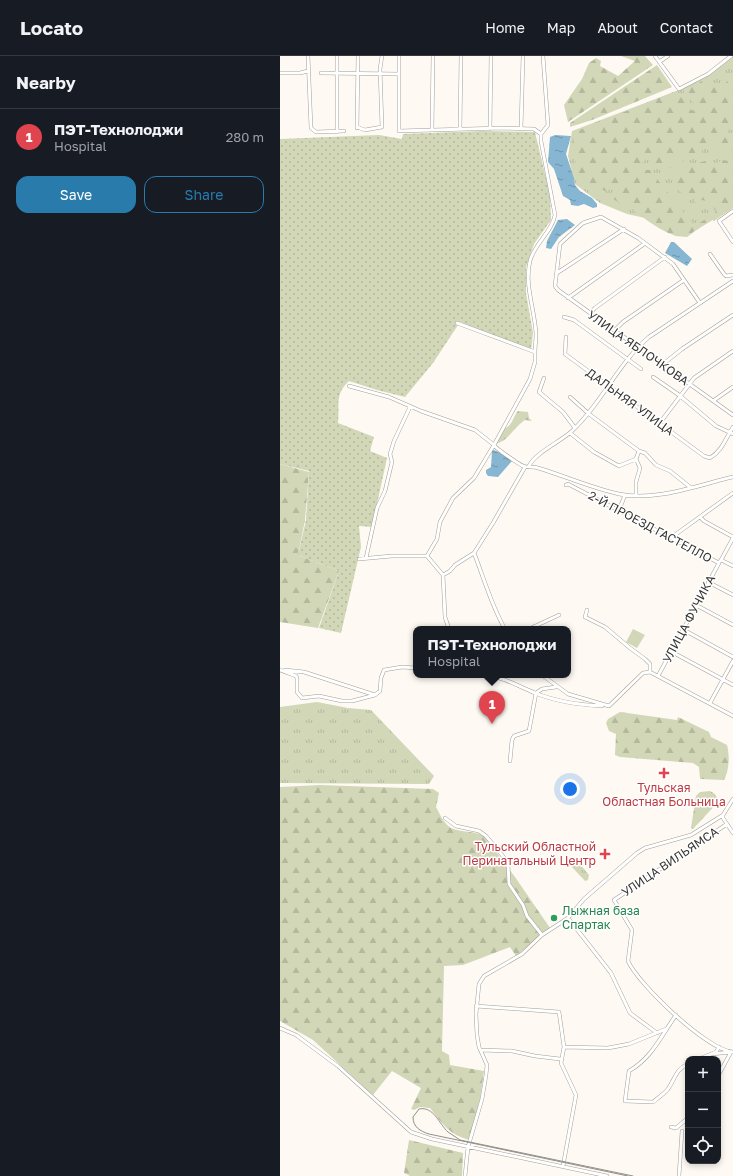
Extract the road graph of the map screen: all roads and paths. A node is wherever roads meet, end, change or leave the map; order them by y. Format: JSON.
{"nodes":[{"id":1,"x":308,"y":56,"type":"edge"},
{"id":2,"x":337,"y":56,"type":"edge"},
{"id":3,"x":358,"y":56,"type":"edge"},
{"id":4,"x":382,"y":56,"type":"edge"},
{"id":5,"x":399,"y":56,"type":"edge"},
{"id":6,"x":433,"y":56,"type":"edge"},
{"id":7,"x":461,"y":56,"type":"edge"},
{"id":8,"x":492,"y":56,"type":"edge"},
{"id":9,"x":523,"y":56,"type":"edge"},
{"id":10,"x":543,"y":56,"type":"edge"},
{"id":11,"x":655,"y":56,"type":"edge"},
{"id":12,"x":668,"y":56,"type":"edge"},
{"id":13,"x":731,"y":56,"type":"edge"},
{"id":14,"x":659,"y":62,"type":"junction"},
{"id":15,"x":308,"y":71,"type":"junction"},
{"id":16,"x":280,"y":72,"type":"edge"},
{"id":17,"x":321,"y":72,"type":"dead end"},
{"id":18,"x":337,"y":73,"type":"junction"},
{"id":19,"x":357,"y":73,"type":"junction"},
{"id":20,"x":381,"y":74,"type":"junction"},
{"id":21,"x":399,"y":74,"type":"junction"},
{"id":22,"x":432,"y":129,"type":"junction"},
{"id":23,"x":460,"y":129,"type":"junction"},
{"id":24,"x":490,"y":129,"type":"junction"},
{"id":25,"x":521,"y":129,"type":"junction"},
{"id":26,"x":344,"y":131,"type":"dead end"},
{"id":27,"x":337,"y":132,"type":"junction"},
{"id":28,"x":541,"y":134,"type":"junction"},
{"id":29,"x":733,"y":211,"type":"edge"},
{"id":30,"x":624,"y":229,"type":"junction"},
{"id":31,"x":733,"y":242,"type":"edge"},
{"id":32,"x":644,"y":244,"type":"junction"},
{"id":33,"x":710,"y":254,"type":"dead end"},
{"id":34,"x":665,"y":257,"type":"junction"},
{"id":35,"x":557,"y":273,"type":"junction"},
{"id":36,"x":733,"y":275,"type":"edge"},
{"id":37,"x":684,"y":280,"type":"junction"},
{"id":38,"x":733,"y":280,"type":"edge"},
{"id":39,"x":568,"y":298,"type":"junction"},
{"id":40,"x":700,"y":303,"type":"junction"},
{"id":41,"x":590,"y":313,"type":"junction"},
{"id":42,"x":733,"y":315,"type":"edge"},
{"id":43,"x":564,"y":317,"type":"dead end"},
{"id":44,"x":457,"y":323,"type":"dead end"},
{"id":45,"x":614,"y":331,"type":"junction"},
{"id":46,"x":566,"y":337,"type":"dead end"},
{"id":47,"x":637,"y":348,"type":"junction"},
{"id":48,"x":733,"y":351,"type":"edge"},
{"id":49,"x":535,"y":352,"type":"junction"},
{"id":50,"x":629,"y":360,"type":"junction"},
{"id":51,"x":662,"y":365,"type":"junction"},
{"id":52,"x":641,"y":369,"type":"dead end"},
{"id":53,"x":653,"y":377,"type":"dead end"},
{"id":54,"x":544,"y":378,"type":"dead end"},
{"id":55,"x":689,"y":384,"type":"junction"},
{"id":56,"x":349,"y":386,"type":"dead end"},
{"id":57,"x":609,"y":387,"type":"junction"},
{"id":58,"x":733,"y":387,"type":"edge"},
{"id":59,"x":679,"y":395,"type":"junction"},
{"id":60,"x":570,"y":397,"type":"dead end"},
{"id":61,"x":713,"y":401,"type":"junction"},
{"id":62,"x":410,"y":407,"type":"junction"},
{"id":63,"x":589,"y":414,"type":"junction"},
{"id":64,"x":733,"y":415,"type":"edge"},
{"id":65,"x":659,"y":424,"type":"junction"},
{"id":66,"x":733,"y":427,"type":"edge"},
{"id":67,"x":575,"y":428,"type":"junction"},
{"id":68,"x":570,"y":433,"type":"junction"},
{"id":69,"x":731,"y":433,"type":"edge"},
{"id":70,"x":495,"y":447,"type":"junction"},
{"id":71,"x":639,"y":451,"type":"junction"},
{"id":72,"x":636,"y":459,"type":"junction"},
{"id":73,"x":529,"y":466,"type":"junction"},
{"id":74,"x":524,"y":467,"type":"junction"},
{"id":75,"x":733,"y":477,"type":"edge"},
{"id":76,"x":566,"y":485,"type":"dead end"},
{"id":77,"x":690,"y":487,"type":"junction"},
{"id":78,"x":733,"y":493,"type":"edge"},
{"id":79,"x":625,"y":495,"type":"junction"},
{"id":80,"x":636,"y":495,"type":"junction"},
{"id":81,"x":619,"y":510,"type":"junction"},
{"id":82,"x":700,"y":517,"type":"junction"},
{"id":83,"x":672,"y":537,"type":"junction"},
{"id":84,"x":733,"y":538,"type":"edge"},
{"id":85,"x":474,"y":553,"type":"junction"},
{"id":86,"x":427,"y":556,"type":"junction"},
{"id":87,"x":366,"y":558,"type":"junction"},
{"id":88,"x":359,"y":559,"type":"dead end"},
{"id":89,"x":720,"y":561,"type":"junction"},
{"id":90,"x":733,"y":566,"type":"edge"},
{"id":91,"x":443,"y":576,"type":"junction"},
{"id":92,"x":708,"y":582,"type":"junction"},
{"id":93,"x":733,"y":595,"type":"edge"},
{"id":94,"x":696,"y":606,"type":"junction"},
{"id":95,"x":587,"y":610,"type":"dead end"},
{"id":96,"x":558,"y":615,"type":"dead end"},
{"id":97,"x":733,"y":625,"type":"edge"},
{"id":98,"x":448,"y":626,"type":"edge"},
{"id":99,"x":504,"y":626,"type":"edge"},
{"id":100,"x":535,"y":626,"type":"edge"},
{"id":101,"x":684,"y":630,"type":"junction"},
{"id":102,"x":672,"y":652,"type":"junction"},
{"id":103,"x":733,"y":657,"type":"edge"},
{"id":104,"x":733,"y":661,"type":"edge"},
{"id":105,"x":413,"y":668,"type":"edge"},
{"id":106,"x":280,"y":669,"type":"edge"},
{"id":107,"x":650,"y":672,"type":"junction"},
{"id":108,"x":658,"y":676,"type":"junction"},
{"id":109,"x":500,"y":678,"type":"edge"},
{"id":110,"x":546,"y":678,"type":"edge"},
{"id":111,"x":723,"y":680,"type":"junction"},
{"id":112,"x":733,"y":685,"type":"edge"},
{"id":113,"x":558,"y":687,"type":"junction"},
{"id":114,"x":536,"y":693,"type":"junction"},
{"id":115,"x":375,"y":695,"type":"junction"},
{"id":116,"x":710,"y":703,"type":"junction"},
{"id":117,"x":606,"y":706,"type":"junction"},
{"id":118,"x":733,"y":716,"type":"edge"},
{"id":119,"x":510,"y":761,"type":"dead end"},
{"id":120,"x":733,"y":799,"type":"edge"},
{"id":121,"x":723,"y":815,"type":"junction"},
{"id":122,"x":444,"y":818,"type":"dead end"},
{"id":123,"x":726,"y":824,"type":"junction"},
{"id":124,"x":733,"y":832,"type":"edge"},
{"id":125,"x":568,"y":918,"type":"junction"},
{"id":126,"x":542,"y":935,"type":"junction"},
{"id":127,"x":476,"y":1006,"type":"junction"},
{"id":128,"x":676,"y":1015,"type":"junction"},
{"id":129,"x":280,"y":1028,"type":"edge"},
{"id":130,"x":666,"y":1029,"type":"junction"},
{"id":131,"x":657,"y":1033,"type":"junction"},
{"id":132,"x":564,"y":1047,"type":"junction"},
{"id":133,"x":720,"y":1047,"type":"junction"},
{"id":134,"x":480,"y":1050,"type":"junction"},
{"id":135,"x":732,"y":1052,"type":"edge"},
{"id":136,"x":711,"y":1054,"type":"junction"},
{"id":137,"x":706,"y":1056,"type":"edge"},
{"id":138,"x":560,"y":1059,"type":"junction"},
{"id":139,"x":685,"y":1065,"type":"edge"},
{"id":140,"x":721,"y":1071,"type":"edge"},
{"id":141,"x":685,"y":1120,"type":"edge"},
{"id":142,"x":671,"y":1127,"type":"dead end"},
{"id":143,"x":682,"y":1131,"type":"dead end"},
{"id":144,"x":468,"y":1147,"type":"junction"},
{"id":145,"x":563,"y":1166,"type":"junction"},
{"id":146,"x":465,"y":1176,"type":"edge"},
{"id":147,"x":607,"y":1176,"type":"edge"},
{"id":148,"x":679,"y":1176,"type":"edge"}],
"edges":[{"from":1,"to":15,"type":"street"},
{"from":2,"to":18,"type":"street"},
{"from":3,"to":19,"type":"street"},
{"from":4,"to":20,"type":"street"},
{"from":5,"to":21,"type":"street"},
{"from":6,"to":22,"type":"street"},
{"from":7,"to":23,"type":"street"},
{"from":8,"to":24,"type":"street"},
{"from":9,"to":25,"type":"street"},
{"from":10,"to":28,"type":"street"},
{"from":11,"to":14,"type":"street"},
{"from":12,"to":14,"type":"street"},
{"from":13,"to":14,"type":"street"},
{"from":15,"to":16,"type":"street"},
{"from":15,"to":27,"type":"street"},
{"from":17,"to":18,"type":"street"},
{"from":18,"to":19,"type":"street"},
{"from":18,"to":27,"type":"street"},
{"from":19,"to":20,"type":"street"},
{"from":19,"to":20,"type":"street"},
{"from":20,"to":21,"type":"street"},
{"from":21,"to":22,"type":"street"},
{"from":22,"to":23,"type":"street"},
{"from":23,"to":24,"type":"street"},
{"from":24,"to":25,"type":"street"},
{"from":25,"to":28,"type":"street"},
{"from":26,"to":27,"type":"street"},
{"from":28,"to":49,"type":"street"},
{"from":29,"to":31,"type":"street"},
{"from":30,"to":32,"type":"street"},
{"from":30,"to":35,"type":"street"},
{"from":30,"to":35,"type":"street"},
{"from":32,"to":34,"type":"street"},
{"from":32,"to":39,"type":"street"},
{"from":33,"to":36,"type":"street"},
{"from":34,"to":37,"type":"street"},
{"from":34,"to":41,"type":"street"},
{"from":35,"to":39,"type":"street","name":"УЛИЦА ЯБЛОЧКОВА"},
{"from":37,"to":40,"type":"street"},
{"from":37,"to":45,"type":"street"},
{"from":38,"to":40,"type":"street"},
{"from":39,"to":41,"type":"street","name":"УЛИЦА ЯБЛОЧКОВА"},
{"from":40,"to":47,"type":"street"},
{"from":41,"to":45,"type":"street","name":"УЛИЦА ЯБЛОЧКОВА"},
{"from":42,"to":51,"type":"street"},
{"from":43,"to":50,"type":"street","name":"УЛИЦА ЯБЛОЧКОВА"},
{"from":44,"to":49,"type":"street"},
{"from":45,"to":47,"type":"street","name":"УЛИЦА ЯБЛОЧКОВА"},
{"from":46,"to":57,"type":"street","name":"ДАЛЬНЯЯ УЛИЦА"},
{"from":47,"to":50,"type":"street"},
{"from":47,"to":51,"type":"street","name":"УЛИЦА ЯБЛОЧКОВА"},
{"from":48,"to":55,"type":"street"},
{"from":49,"to":70,"type":"street"},
{"from":50,"to":52,"type":"street","name":"УЛИЦА ЯБЛОЧКОВА"},
{"from":50,"to":57,"type":"street"},
{"from":51,"to":55,"type":"street","name":"УЛИЦА ЯБЛОЧКОВА"},
{"from":53,"to":59,"type":"street","name":"УЛИЦА ЯБЛОЧКОВА"},
{"from":54,"to":67,"type":"street"},
{"from":55,"to":59,"type":"street"},
{"from":55,"to":61,"type":"street","name":"УЛИЦА ЯБЛОЧКОВА"},
{"from":56,"to":62,"type":"street"},
{"from":57,"to":63,"type":"street"},
{"from":57,"to":65,"type":"street","name":"ДАЛЬНЯЯ УЛИЦА"},
{"from":58,"to":61,"type":"street"},
{"from":59,"to":65,"type":"street"},
{"from":59,"to":69,"type":"street","name":"УЛИЦА ЯБЛОЧКОВА"},
{"from":60,"to":63,"type":"street"},
{"from":61,"to":64,"type":"street","name":"УЛИЦА ЯБЛОЧКОВА"},
{"from":62,"to":70,"type":"street"},
{"from":62,"to":87,"type":"street"},
{"from":63,"to":67,"type":"street"},
{"from":63,"to":71,"type":"street"},
{"from":65,"to":69,"type":"street","name":"ДАЛЬНЯЯ УЛИЦА"},
{"from":66,"to":69,"type":"street"},
{"from":67,"to":68,"type":"street"},
{"from":68,"to":72,"type":"street"},
{"from":68,"to":73,"type":"street"},
{"from":70,"to":74,"type":"street"},
{"from":70,"to":86,"type":"street"},
{"from":71,"to":72,"type":"street"},
{"from":71,"to":77,"type":"street"},
{"from":72,"to":80,"type":"street"},
{"from":73,"to":74,"type":"street"},
{"from":73,"to":79,"type":"street"},
{"from":74,"to":85,"type":"street"},
{"from":75,"to":77,"type":"street"},
{"from":76,"to":81,"type":"street","name":"2-Й ПРОЕЗД ГАСТЕЛЛО"},
{"from":77,"to":80,"type":"street"},
{"from":78,"to":82,"type":"street"},
{"from":79,"to":80,"type":"street"},
{"from":79,"to":81,"type":"street"},
{"from":81,"to":83,"type":"street","name":"2-Й ПРОЕЗД ГАСТЕЛЛО"},
{"from":82,"to":83,"type":"street"},
{"from":82,"to":84,"type":"street"},
{"from":83,"to":89,"type":"street","name":"2-Й ПРОЕЗД ГАСТЕЛЛО"},
{"from":84,"to":89,"type":"street","name":"УЛИЦА ФУЧИКА"},
{"from":85,"to":91,"type":"street"},
{"from":85,"to":99,"type":"street"},
{"from":86,"to":87,"type":"street"},
{"from":86,"to":91,"type":"street"},
{"from":87,"to":88,"type":"street"},
{"from":89,"to":90,"type":"street","name":"2-Й ПРОЕЗД ГАСТЕЛЛО"},
{"from":89,"to":92,"type":"street","name":"УЛИЦА ФУЧИКА"},
{"from":91,"to":98,"type":"street"},
{"from":92,"to":93,"type":"street"},
{"from":92,"to":94,"type":"street","name":"УЛИЦА ФУЧИКА"},
{"from":94,"to":97,"type":"street"},
{"from":94,"to":101,"type":"street","name":"УЛИЦА ФУЧИКА"},
{"from":95,"to":107,"type":"street"},
{"from":96,"to":100,"type":"street"},
{"from":101,"to":102,"type":"street","name":"УЛИЦА ФУЧИКА"},
{"from":101,"to":103,"type":"street"},
{"from":102,"to":108,"type":"street","name":"УЛИЦА ФУЧИКА"},
{"from":102,"to":111,"type":"street"},
{"from":104,"to":111,"type":"street"},
{"from":105,"to":115,"type":"street"},
{"from":106,"to":115,"type":"street"},
{"from":106,"to":115,"type":"street"},
{"from":107,"to":108,"type":"street"},
{"from":107,"to":117,"type":"street"},
{"from":108,"to":116,"type":"street"},
{"from":109,"to":114,"type":"street"},
{"from":110,"to":113,"type":"street"},
{"from":111,"to":112,"type":"street"},
{"from":111,"to":116,"type":"street"},
{"from":113,"to":114,"type":"street"},
{"from":113,"to":117,"type":"street"},
{"from":114,"to":117,"type":"street"},
{"from":114,"to":119,"type":"street"},
{"from":116,"to":118,"type":"street"},
{"from":120,"to":121,"type":"street","name":"УЛИЦА ВИЛЬЯМСА"},
{"from":121,"to":123,"type":"street"},
{"from":121,"to":125,"type":"street"},
{"from":122,"to":126,"type":"street"},
{"from":123,"to":124,"type":"street"},
{"from":123,"to":128,"type":"street","name":"УЛИЦА ВИЛЬЯМСА"},
{"from":125,"to":126,"type":"street"},
{"from":125,"to":131,"type":"street"},
{"from":126,"to":127,"type":"street"},
{"from":127,"to":132,"type":"street"},
{"from":127,"to":134,"type":"street"},
{"from":128,"to":130,"type":"street"},
{"from":128,"to":133,"type":"street"},
{"from":129,"to":144,"type":"street"},
{"from":130,"to":131,"type":"street"},
{"from":130,"to":139,"type":"street"},
{"from":131,"to":132,"type":"street"},
{"from":132,"to":138,"type":"street"},
{"from":133,"to":135,"type":"street"},
{"from":133,"to":136,"type":"street"},
{"from":134,"to":138,"type":"street"},
{"from":134,"to":144,"type":"street"},
{"from":135,"to":136,"type":"street"},
{"from":135,"to":140,"type":"street"},
{"from":136,"to":137,"type":"street"},
{"from":138,"to":145,"type":"street"},
{"from":141,"to":142,"type":"street"},
{"from":143,"to":148,"type":"street"},
{"from":144,"to":145,"type":"street"},
{"from":144,"to":146,"type":"street"},
{"from":145,"to":147,"type":"street"}]}
